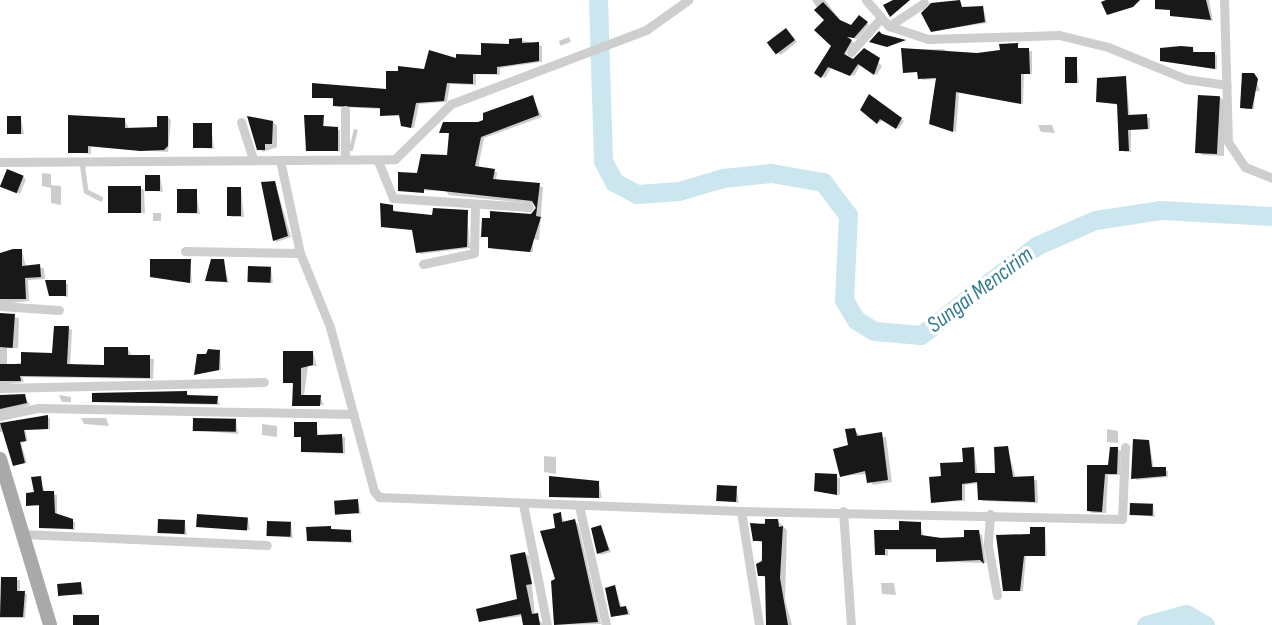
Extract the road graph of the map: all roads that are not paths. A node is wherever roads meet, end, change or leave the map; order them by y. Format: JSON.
{"nodes":[{"id":1,"x":688,"y":0,"type":"edge"},
{"id":2,"x":866,"y":0,"type":"edge"},
{"id":3,"x":1224,"y":0,"type":"edge"},
{"id":4,"x":925,"y":3,"type":"dead end"},
{"id":5,"x":880,"y":19,"type":"junction"},
{"id":6,"x":888,"y":26,"type":"junction"},
{"id":7,"x":851,"y":52,"type":"dead end"},
{"id":8,"x":1227,"y":85,"type":"junction"},
{"id":9,"x":345,"y":110,"type":"dead end"},
{"id":10,"x":241,"y":122,"type":"dead end"},
{"id":11,"x":345,"y":159,"type":"junction"},
{"id":12,"x":253,"y":160,"type":"junction"},
{"id":13,"x":280,"y":160,"type":"junction"},
{"id":14,"x":0,"y":162,"type":"edge"},
{"id":15,"x":82,"y":162,"type":"junction"},
{"id":16,"x":378,"y":162,"type":"junction"},
{"id":17,"x":1272,"y":178,"type":"edge"},
{"id":18,"x":100,"y":198,"type":"dead end"},
{"id":19,"x":475,"y":205,"type":"junction"},
{"id":20,"x":530,"y":207,"type":"dead end"},
{"id":21,"x":185,"y":251,"type":"dead end"},
{"id":22,"x":300,"y":253,"type":"junction"},
{"id":23,"x":424,"y":264,"type":"dead end"},
{"id":24,"x":0,"y":306,"type":"edge"},
{"id":25,"x":59,"y":310,"type":"dead end"},
{"id":26,"x":264,"y":382,"type":"dead end"},
{"id":27,"x":0,"y":388,"type":"edge"},
{"id":28,"x":353,"y":414,"type":"junction"},
{"id":29,"x":0,"y":416,"type":"edge"},
{"id":30,"x":1125,"y":447,"type":"dead end"},
{"id":31,"x":0,"y":459,"type":"edge"},
{"id":32,"x":523,"y":504,"type":"junction"},
{"id":33,"x":579,"y":506,"type":"junction"},
{"id":34,"x":843,"y":511,"type":"junction"},
{"id":35,"x":741,"y":512,"type":"junction"},
{"id":36,"x":990,"y":513,"type":"junction"},
{"id":37,"x":22,"y":534,"type":"junction"},
{"id":38,"x":267,"y":545,"type":"dead end"},
{"id":39,"x":997,"y":595,"type":"dead end"},
{"id":40,"x":50,"y":625,"type":"edge"},
{"id":41,"x":547,"y":625,"type":"edge"},
{"id":42,"x":606,"y":625,"type":"edge"},
{"id":43,"x":759,"y":625,"type":"edge"},
{"id":44,"x":851,"y":625,"type":"edge"}],
"edges":[{"from":1,"to":16,"type":"street"},
{"from":2,"to":5,"type":"street"},
{"from":3,"to":8,"type":"street"},
{"from":4,"to":6,"type":"street"},
{"from":5,"to":6,"type":"street"},
{"from":5,"to":7,"type":"street"},
{"from":6,"to":8,"type":"street"},
{"from":8,"to":17,"type":"street"},
{"from":9,"to":11,"type":"street"},
{"from":10,"to":12,"type":"street"},
{"from":11,"to":13,"type":"street"},
{"from":11,"to":16,"type":"street"},
{"from":12,"to":13,"type":"street"},
{"from":12,"to":15,"type":"street"},
{"from":13,"to":22,"type":"street"},
{"from":14,"to":15,"type":"street"},
{"from":15,"to":18,"type":"lane"},
{"from":16,"to":19,"type":"street"},
{"from":19,"to":20,"type":"street"},
{"from":19,"to":23,"type":"street"},
{"from":21,"to":22,"type":"street"},
{"from":22,"to":28,"type":"street"},
{"from":24,"to":25,"type":"street"},
{"from":26,"to":27,"type":"street"},
{"from":28,"to":29,"type":"street"},
{"from":28,"to":32,"type":"street"},
{"from":30,"to":36,"type":"street"},
{"from":31,"to":37,"type":"main road"},
{"from":32,"to":33,"type":"street"},
{"from":32,"to":41,"type":"street"},
{"from":33,"to":35,"type":"street"},
{"from":33,"to":42,"type":"street"},
{"from":34,"to":35,"type":"street"},
{"from":34,"to":36,"type":"street"},
{"from":34,"to":44,"type":"street"},
{"from":35,"to":43,"type":"street"},
{"from":36,"to":39,"type":"street"},
{"from":37,"to":38,"type":"street"},
{"from":37,"to":40,"type":"main road"}]}
